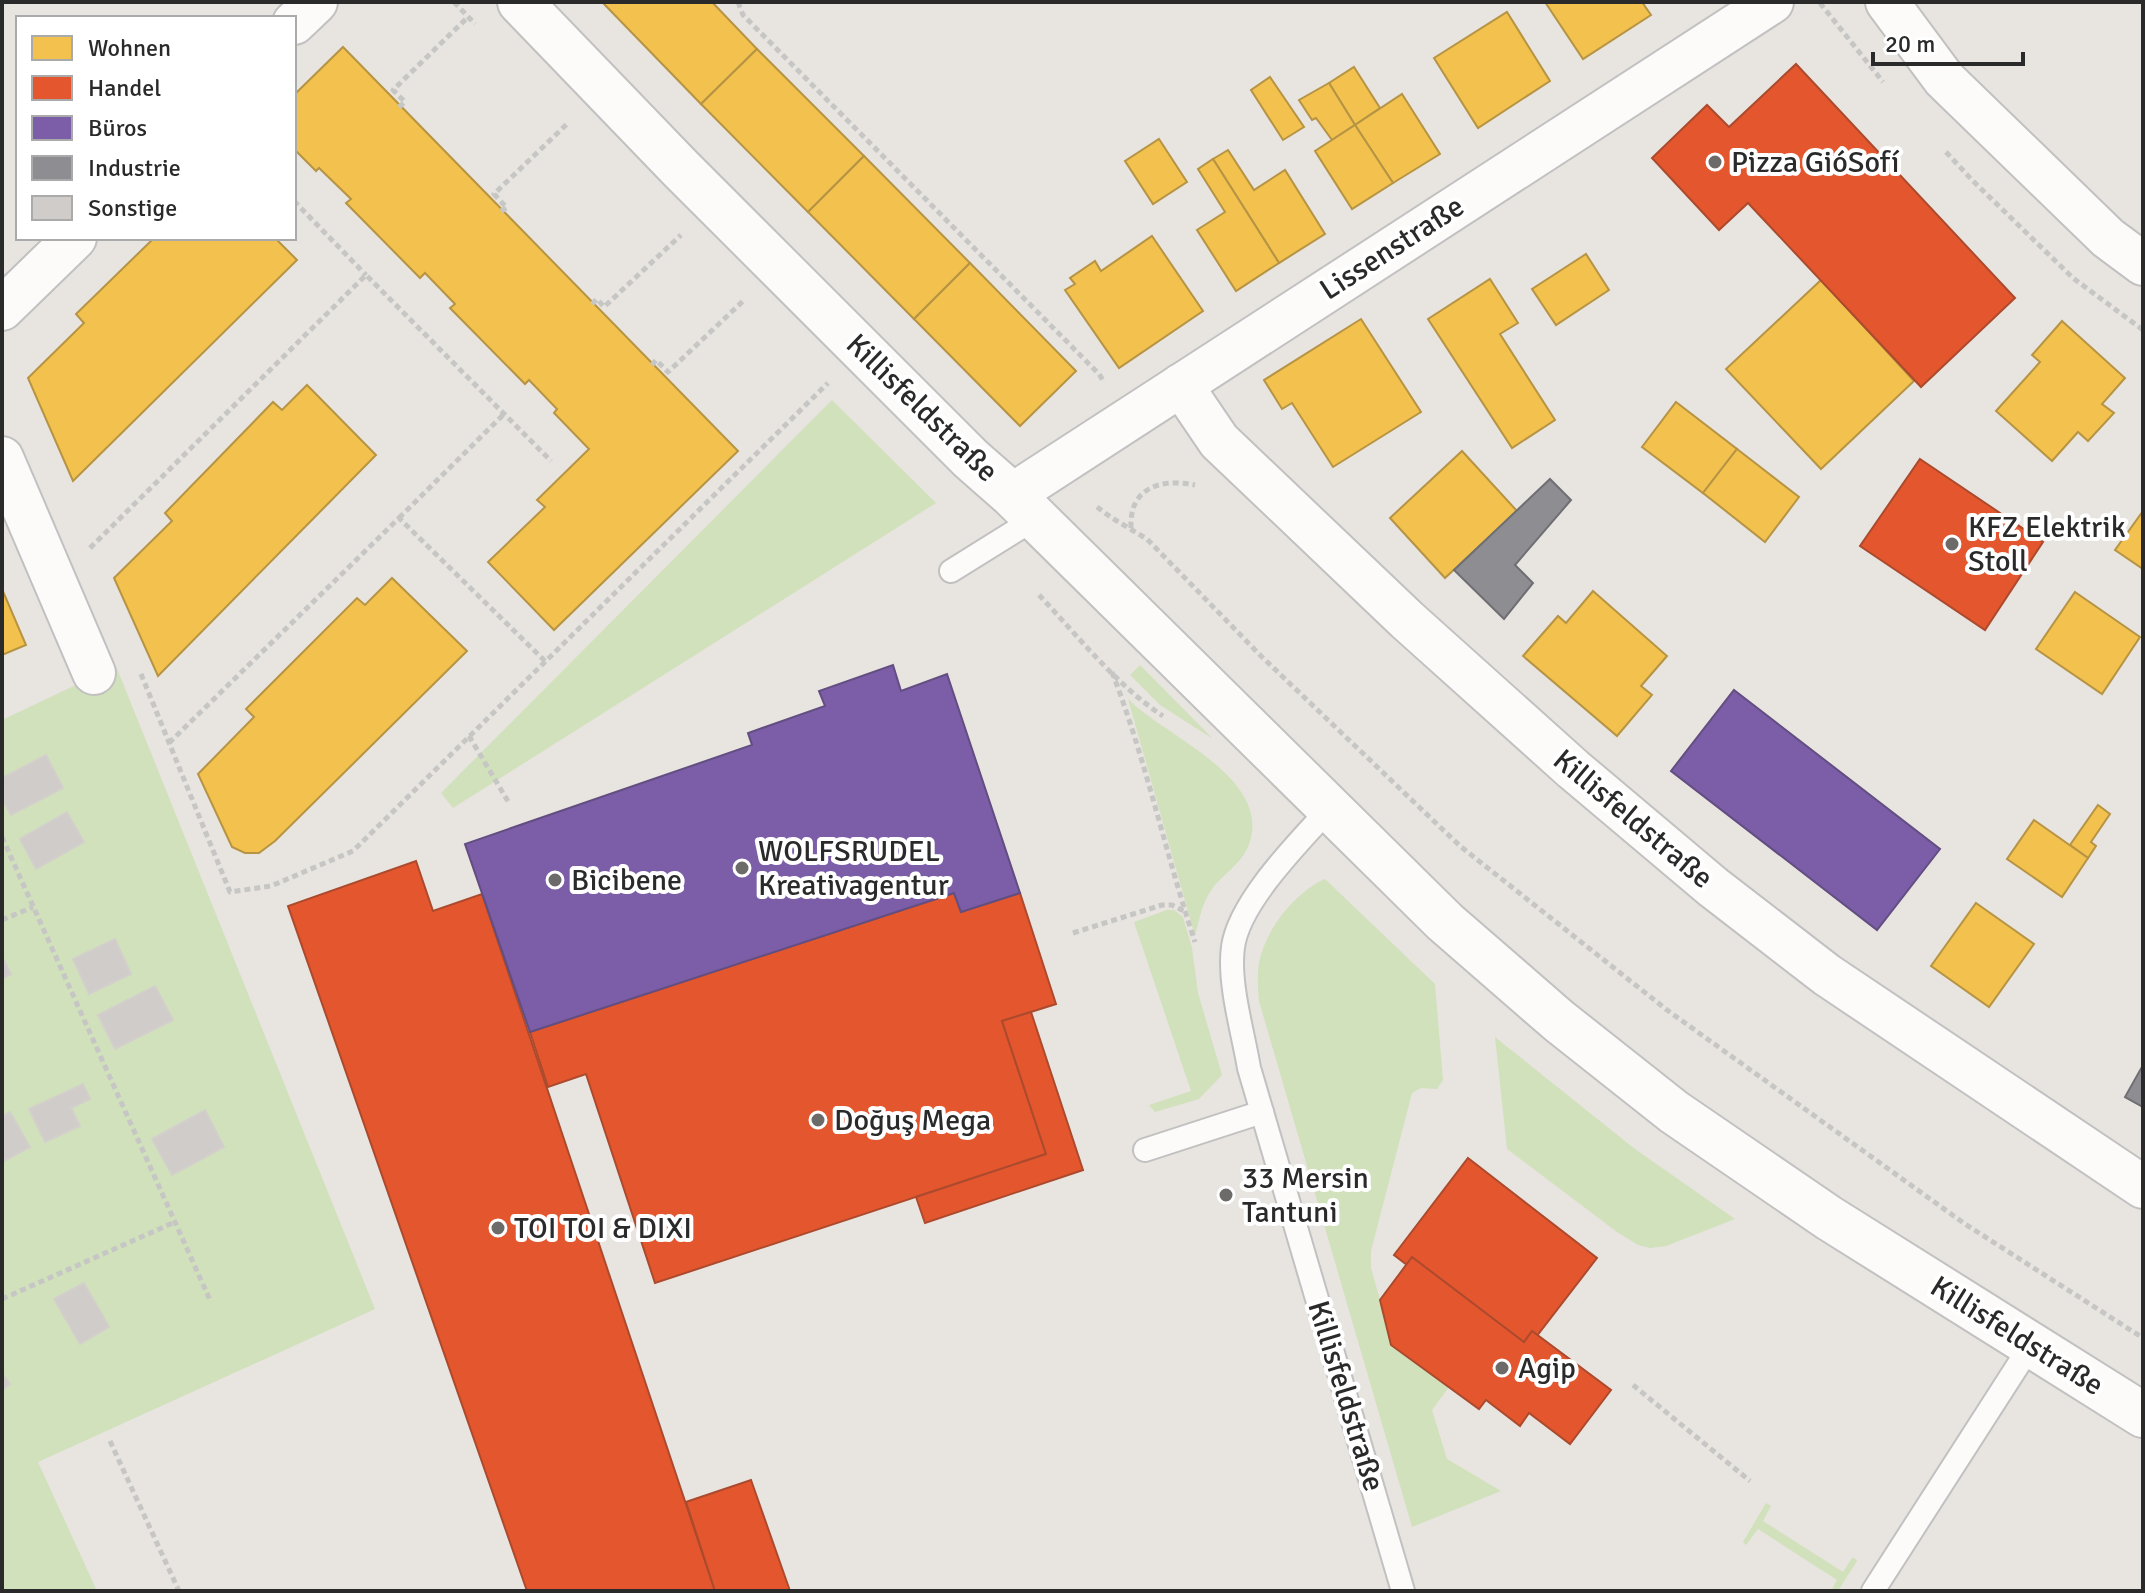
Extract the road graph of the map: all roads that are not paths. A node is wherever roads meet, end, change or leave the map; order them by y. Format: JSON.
{"nodes":[{"id":1,"x":316,"y":2,"type":"edge"},
{"id":2,"x":1772,"y":2,"type":"edge"},
{"id":3,"x":1887,"y":2,"type":"edge"},
{"id":4,"x":528,"y":5,"type":"edge"},
{"id":5,"x":296,"y":21,"type":"edge"},
{"id":6,"x":73,"y":240,"type":"edge"},
{"id":7,"x":2143,"y":264,"type":"edge"},
{"id":8,"x":2,"y":309,"type":"edge"},
{"id":9,"x":1181,"y":385,"type":"junction"},
{"id":10,"x":4,"y":469,"type":"edge"},
{"id":11,"x":1024,"y":506,"type":"junction"},
{"id":12,"x":951,"y":571,"type":"dead end"},
{"id":13,"x":94,"y":673,"type":"road end"},
{"id":14,"x":1330,"y":808,"type":"junction"},
{"id":15,"x":1262,"y":1112,"type":"junction"},
{"id":16,"x":1145,"y":1150,"type":"dead end"},
{"id":17,"x":2143,"y":1187,"type":"edge"},
{"id":18,"x":2031,"y":1345,"type":"junction"},
{"id":19,"x":2143,"y":1415,"type":"edge"},
{"id":20,"x":1403,"y":1591,"type":"edge"},
{"id":21,"x":1873,"y":1591,"type":"edge"}],
"edges":[{"from":1,"to":5,"type":"street"},
{"from":2,"to":9,"type":"street","name":"Lissenstraße"},
{"from":3,"to":7,"type":"street"},
{"from":4,"to":11,"type":"main road","name":"Killisfeldstraße"},
{"from":6,"to":8,"type":"street"},
{"from":9,"to":11,"type":"street","name":"Lissenstraße"},
{"from":9,"to":17,"type":"street","name":"Killisfeldstraße"},
{"from":10,"to":13,"type":"street"},
{"from":11,"to":12,"type":"lane"},
{"from":11,"to":14,"type":"main road","name":"Killisfeldstraße"},
{"from":14,"to":15,"type":"lane","name":"Killisfeldstraße"},
{"from":14,"to":18,"type":"main road","name":"Killisfeldstraße"},
{"from":15,"to":16,"type":"lane"},
{"from":15,"to":20,"type":"lane","name":"Killisfeldstraße"},
{"from":18,"to":19,"type":"main road","name":"Killisfeldstraße"},
{"from":18,"to":21,"type":"lane"}]}
